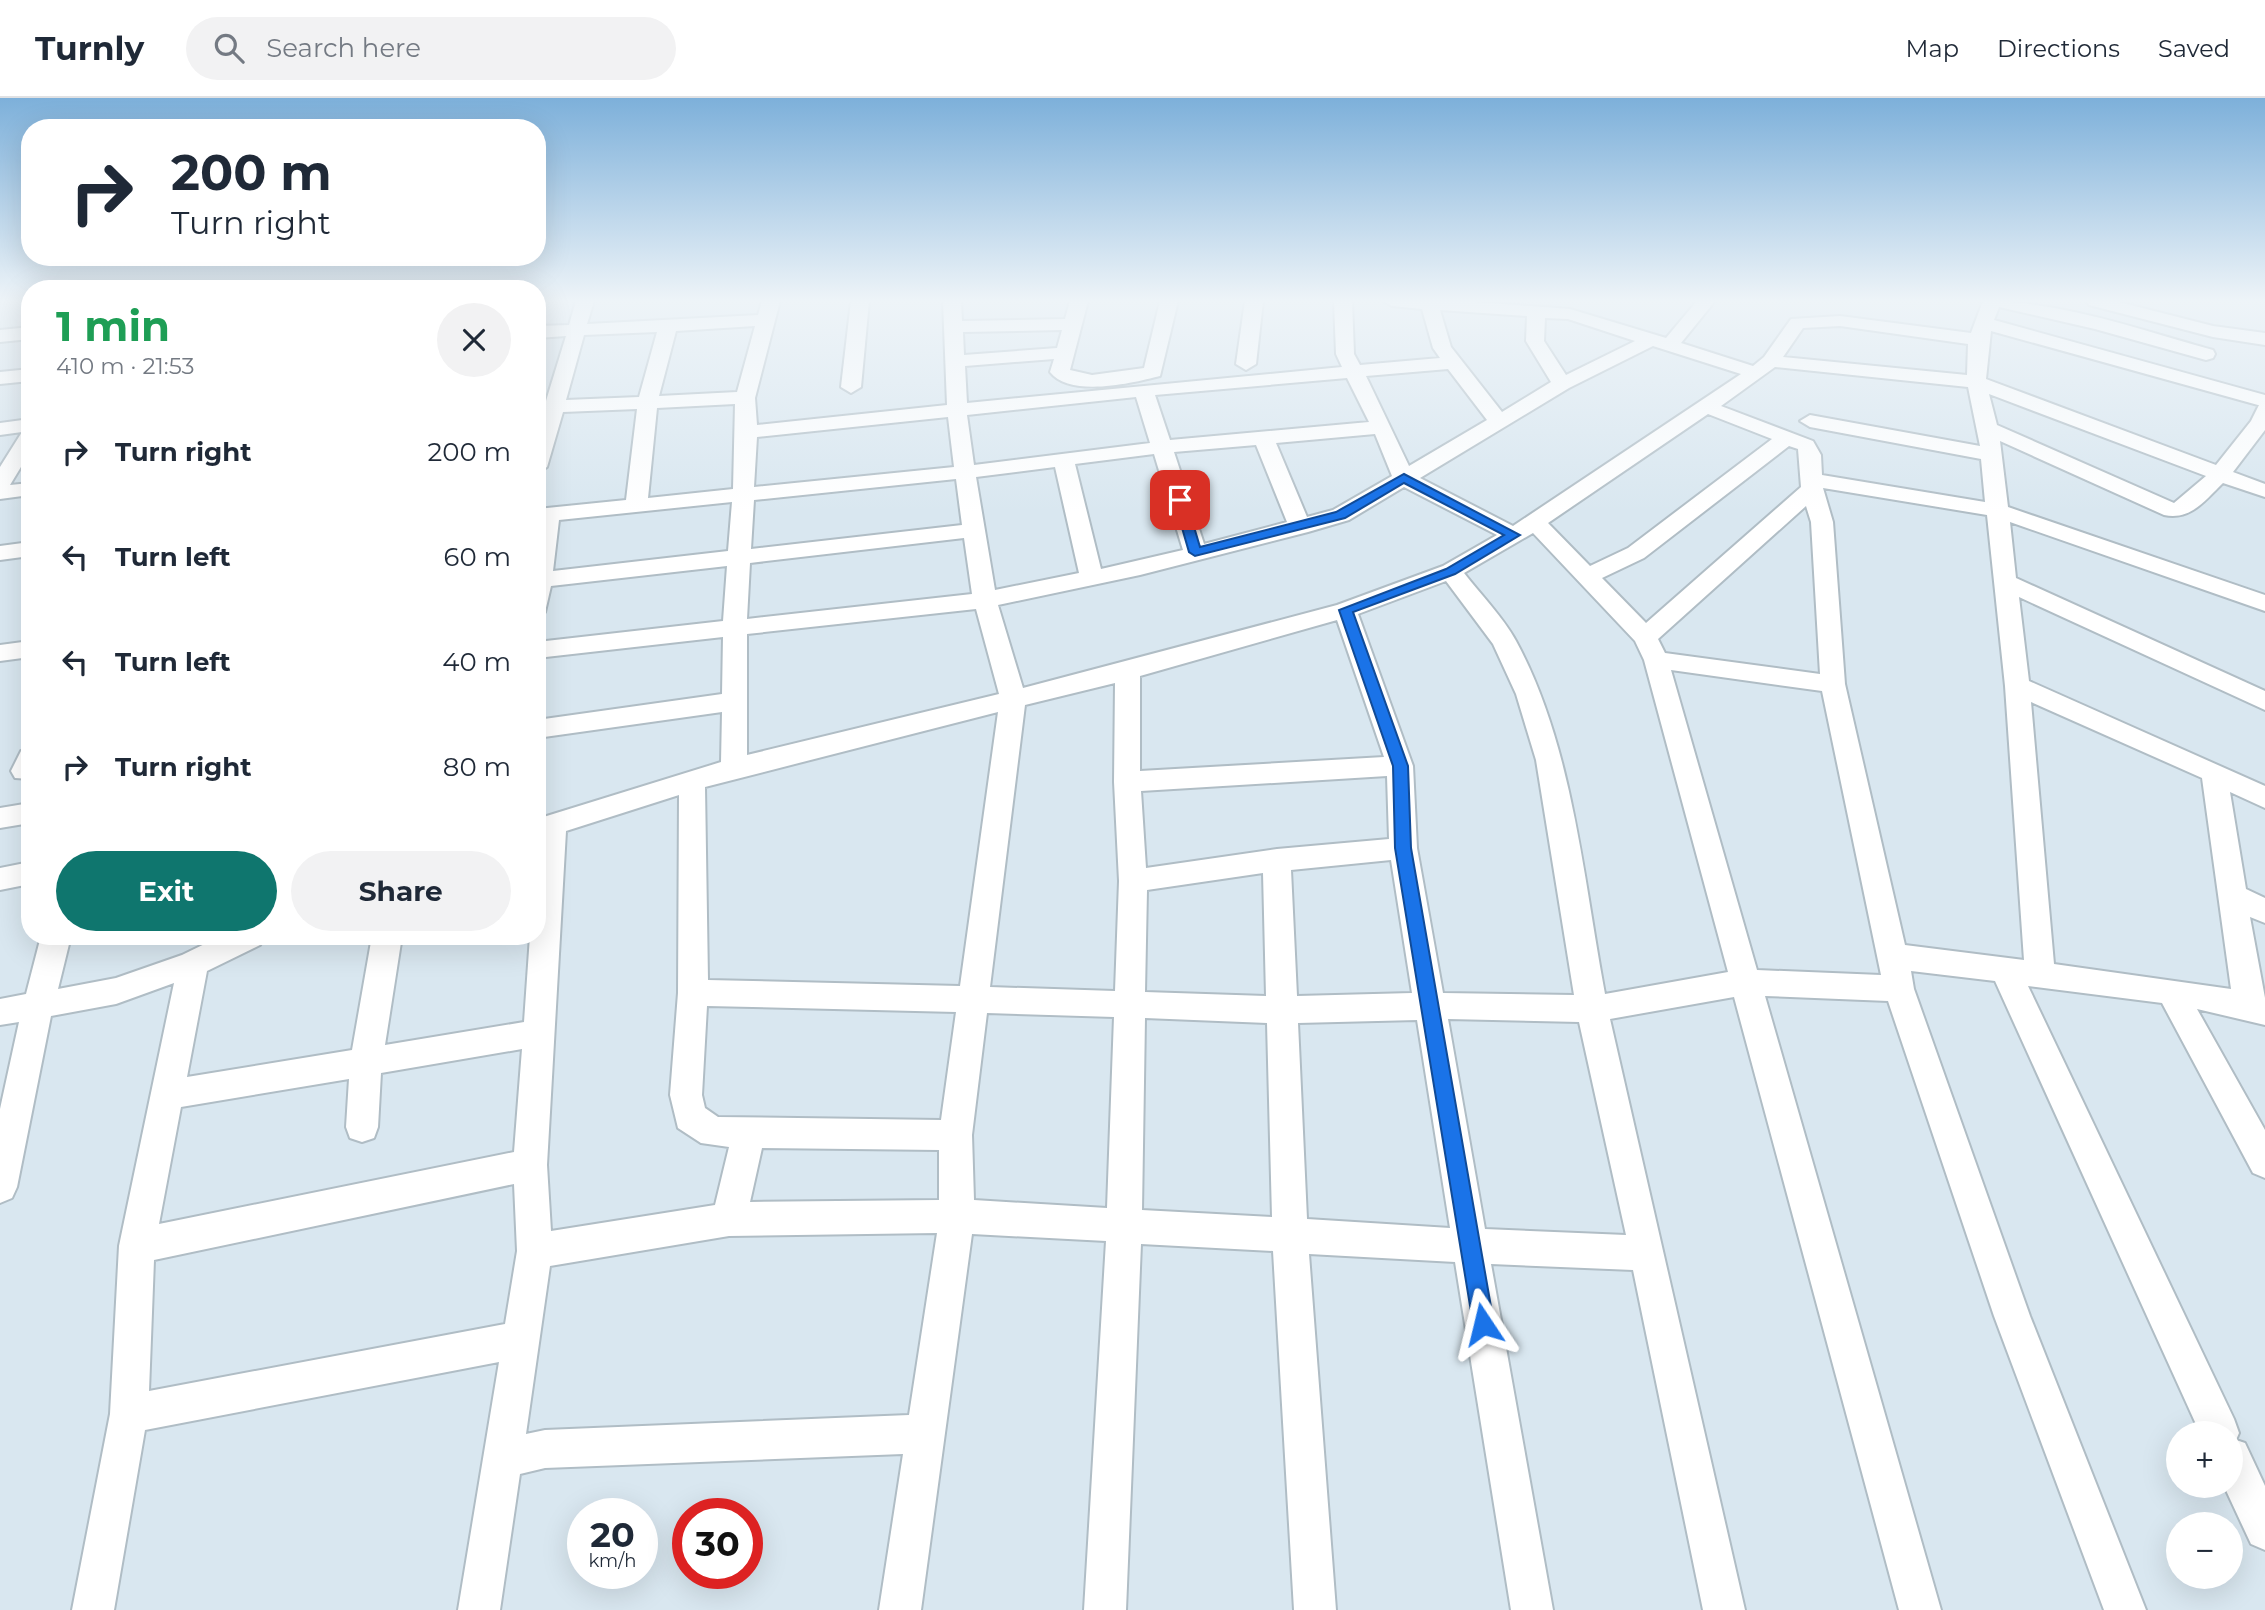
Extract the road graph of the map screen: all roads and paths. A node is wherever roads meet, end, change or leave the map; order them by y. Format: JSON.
{"nodes":[{"id":1,"x":559,"y":372,"type":"edge"},
{"id":2,"x":656,"y":372,"type":"edge"},
{"id":3,"x":752,"y":372,"type":"edge"},
{"id":4,"x":853,"y":372,"type":"edge"},
{"id":5,"x":955,"y":372,"type":"edge"},
{"id":6,"x":1060,"y":372,"type":"edge"},
{"id":7,"x":1151,"y":372,"type":"edge"},
{"id":8,"x":1203,"y":372,"type":"edge"},
{"id":9,"x":1254,"y":372,"type":"edge"},
{"id":10,"x":1354,"y":372,"type":"edge"},
{"id":11,"x":1460,"y":372,"type":"edge"},
{"id":12,"x":1554,"y":372,"type":"edge"},
{"id":13,"x":1592,"y":372,"type":"edge"},
{"id":14,"x":1756,"y":372,"type":"edge"},
{"id":15,"x":1828,"y":372,"type":"edge"},
{"id":16,"x":1977,"y":372,"type":"edge"},
{"id":17,"x":2146,"y":372,"type":"edge"},
{"id":18,"x":21,"y":376,"type":"edge"},
{"id":19,"x":0,"y":378,"type":"edge"},
{"id":20,"x":1149,"y":381,"type":"junction"},
{"id":21,"x":1976,"y":382,"type":"junction"},
{"id":22,"x":1562,"y":384,"type":"junction"},
{"id":23,"x":851,"y":387,"type":"dead end"},
{"id":24,"x":745,"y":398,"type":"junction"},
{"id":25,"x":2265,"y":401,"type":"edge"},
{"id":26,"x":546,"y":404,"type":"edge"},
{"id":27,"x":647,"y":404,"type":"junction"},
{"id":28,"x":1704,"y":406,"type":"junction"},
{"id":29,"x":546,"y":407,"type":"edge"},
{"id":30,"x":957,"y":411,"type":"junction"},
{"id":31,"x":2264,"y":419,"type":"edge"},
{"id":32,"x":1810,"y":421,"type":"dead end"},
{"id":33,"x":1499,"y":422,"type":"junction"},
{"id":34,"x":21,"y":426,"type":"edge"},
{"id":35,"x":1382,"y":428,"type":"junction"},
{"id":36,"x":1988,"y":428,"type":"junction"},
{"id":37,"x":0,"y":429,"type":"edge"},
{"id":38,"x":747,"y":432,"type":"junction"},
{"id":39,"x":1264,"y":437,"type":"junction"},
{"id":40,"x":1787,"y":437,"type":"junction"},
{"id":41,"x":1164,"y":447,"type":"junction"},
{"id":42,"x":21,"y":450,"type":"edge"},
{"id":43,"x":1990,"y":454,"type":"junction"},
{"id":44,"x":1064,"y":460,"type":"junction"},
{"id":45,"x":965,"y":472,"type":"junction"},
{"id":46,"x":2220,"y":474,"type":"junction"},
{"id":47,"x":1404,"y":478,"type":"junction"},
{"id":48,"x":0,"y":484,"type":"edge"},
{"id":49,"x":1812,"y":484,"type":"junction"},
{"id":50,"x":21,"y":490,"type":"edge"},
{"id":51,"x":2265,"y":491,"type":"edge"},
{"id":52,"x":0,"y":493,"type":"edge"},
{"id":53,"x":743,"y":494,"type":"junction"},
{"id":54,"x":636,"y":506,"type":"junction"},
{"id":55,"x":1996,"y":510,"type":"junction"},
{"id":56,"x":546,"y":515,"type":"edge"},
{"id":57,"x":1300,"y":527,"type":"junction"},
{"id":58,"x":1524,"y":529,"type":"junction"},
{"id":59,"x":974,"y":530,"type":"junction"},
{"id":60,"x":21,"y":551,"type":"edge"},
{"id":61,"x":1195,"y":552,"type":"junction"},
{"id":62,"x":0,"y":553,"type":"edge"},
{"id":63,"x":739,"y":558,"type":"junction"},
{"id":64,"x":1451,"y":572,"type":"junction"},
{"id":65,"x":1587,"y":576,"type":"junction"},
{"id":66,"x":1092,"y":578,"type":"junction"},
{"id":67,"x":546,"y":580,"type":"edge"},
{"id":68,"x":2004,"y":581,"type":"junction"},
{"id":69,"x":985,"y":600,"type":"junction"},
{"id":70,"x":2265,"y":603,"type":"edge"},
{"id":71,"x":1345,"y":610,"type":"junction"},
{"id":72,"x":735,"y":626,"type":"junction"},
{"id":73,"x":1651,"y":648,"type":"junction"},
{"id":74,"x":546,"y":649,"type":"edge"},
{"id":75,"x":21,"y":650,"type":"edge"},
{"id":76,"x":0,"y":653,"type":"edge"},
{"id":77,"x":1128,"y":671,"type":"junction"},
{"id":78,"x":1833,"y":684,"type":"junction"},
{"id":79,"x":2017,"y":686,"type":"junction"},
{"id":80,"x":1013,"y":698,"type":"junction"},
{"id":81,"x":734,"y":701,"type":"junction"},
{"id":82,"x":2265,"y":701,"type":"edge"},
{"id":83,"x":546,"y":728,"type":"edge"},
{"id":84,"x":1400,"y":766,"type":"junction"},
{"id":85,"x":734,"y":768,"type":"junction"},
{"id":86,"x":2214,"y":772,"type":"junction"},
{"id":87,"x":692,"y":782,"type":"junction"},
{"id":88,"x":1127,"y":782,"type":"junction"},
{"id":89,"x":2265,"y":798,"type":"edge"},
{"id":90,"x":21,"y":814,"type":"edge"},
{"id":91,"x":0,"y":818,"type":"edge"},
{"id":92,"x":546,"y":828,"type":"edge"},
{"id":93,"x":1403,"y":848,"type":"junction"},
{"id":94,"x":1277,"y":860,"type":"junction"},
{"id":95,"x":21,"y":875,"type":"edge"},
{"id":96,"x":0,"y":879,"type":"edge"},
{"id":97,"x":1133,"y":881,"type":"junction"},
{"id":98,"x":2233,"y":896,"type":"junction"},
{"id":99,"x":2265,"y":911,"type":"edge"},
{"id":100,"x":54,"y":945,"type":"edge"},
{"id":101,"x":231,"y":945,"type":"edge"},
{"id":102,"x":386,"y":945,"type":"edge"},
{"id":103,"x":541,"y":945,"type":"edge"},
{"id":104,"x":1893,"y":956,"type":"junction"},
{"id":105,"x":192,"y":964,"type":"junction"},
{"id":106,"x":2006,"y":972,"type":"junction"},
{"id":107,"x":2040,"y":976,"type":"junction"},
{"id":108,"x":1746,"y":982,"type":"junction"},
{"id":109,"x":1899,"y":989,"type":"junction"},
{"id":110,"x":2171,"y":991,"type":"junction"},
{"id":111,"x":693,"y":993,"type":"junction"},
{"id":112,"x":973,"y":999,"type":"junction"},
{"id":113,"x":37,"y":1005,"type":"junction"},
{"id":114,"x":1130,"y":1006,"type":"junction"},
{"id":115,"x":1430,"y":1006,"type":"junction"},
{"id":116,"x":1592,"y":1009,"type":"junction"},
{"id":117,"x":2257,"y":1009,"type":"edge"},
{"id":118,"x":1282,"y":1010,"type":"junction"},
{"id":119,"x":0,"y":1012,"type":"edge"},
{"id":120,"x":538,"y":1033,"type":"junction"},
{"id":121,"x":366,"y":1062,"type":"junction"},
{"id":122,"x":166,"y":1095,"type":"junction"},
{"id":123,"x":362,"y":1127,"type":"dead end"},
{"id":124,"x":749,"y":1132,"type":"junction"},
{"id":125,"x":955,"y":1136,"type":"junction"},
{"id":126,"x":2265,"y":1162,"type":"edge"},
{"id":127,"x":530,"y":1165,"type":"junction"},
{"id":128,"x":0,"y":1187,"type":"edge"},
{"id":129,"x":957,"y":1216,"type":"junction"},
{"id":130,"x":729,"y":1219,"type":"junction"},
{"id":131,"x":1124,"y":1225,"type":"junction"},
{"id":132,"x":1290,"y":1235,"type":"junction"},
{"id":133,"x":137,"y":1245,"type":"junction"},
{"id":134,"x":1470,"y":1246,"type":"junction"},
{"id":135,"x":535,"y":1251,"type":"junction"},
{"id":136,"x":1647,"y":1253,"type":"junction"},
{"id":137,"x":522,"y":1339,"type":"junction"},
{"id":138,"x":129,"y":1414,"type":"junction"},
{"id":139,"x":2214,"y":1421,"type":"edge"},
{"id":140,"x":925,"y":1434,"type":"junction"},
{"id":141,"x":503,"y":1459,"type":"junction"},
{"id":142,"x":2243,"y":1483,"type":"edge"},
{"id":143,"x":2265,"y":1530,"type":"edge"},
{"id":144,"x":93,"y":1610,"type":"edge"},
{"id":145,"x":480,"y":1610,"type":"edge"},
{"id":146,"x":900,"y":1610,"type":"edge"},
{"id":147,"x":1105,"y":1610,"type":"edge"},
{"id":148,"x":1315,"y":1610,"type":"edge"},
{"id":149,"x":1531,"y":1610,"type":"edge"},
{"id":150,"x":1724,"y":1610,"type":"edge"},
{"id":151,"x":1920,"y":1610,"type":"edge"},
{"id":152,"x":2125,"y":1610,"type":"edge"}],
"edges":[{"from":1,"to":26,"type":"street"},
{"from":2,"to":27,"type":"street"},
{"from":3,"to":24,"type":"street"},
{"from":4,"to":23,"type":"street"},
{"from":5,"to":30,"type":"street"},
{"from":6,"to":20,"type":"street"},
{"from":7,"to":20,"type":"street"},
{"from":8,"to":20,"type":"street"},
{"from":9,"to":20,"type":"street"},
{"from":10,"to":35,"type":"street"},
{"from":11,"to":33,"type":"street"},
{"from":12,"to":22,"type":"street"},
{"from":13,"to":22,"type":"street"},
{"from":14,"to":28,"type":"street"},
{"from":15,"to":21,"type":"street"},
{"from":16,"to":21,"type":"street"},
{"from":17,"to":25,"type":"street"},
{"from":18,"to":19,"type":"street"},
{"from":20,"to":30,"type":"street"},
{"from":20,"to":41,"type":"street"},
{"from":21,"to":36,"type":"street"},
{"from":21,"to":46,"type":"street"},
{"from":22,"to":33,"type":"street"},
{"from":24,"to":27,"type":"street"},
{"from":24,"to":38,"type":"street"},
{"from":27,"to":29,"type":"street"},
{"from":27,"to":54,"type":"street"},
{"from":28,"to":40,"type":"street"},
{"from":28,"to":58,"type":"street"},
{"from":30,"to":38,"type":"street"},
{"from":30,"to":45,"type":"street"},
{"from":31,"to":46,"type":"street"},
{"from":32,"to":43,"type":"street"},
{"from":33,"to":47,"type":"street"},
{"from":34,"to":37,"type":"street"},
{"from":35,"to":39,"type":"street"},
{"from":35,"to":47,"type":"street"},
{"from":36,"to":43,"type":"street"},
{"from":36,"to":46,"type":"street"},
{"from":38,"to":53,"type":"street"},
{"from":39,"to":41,"type":"street"},
{"from":39,"to":57,"type":"street"},
{"from":40,"to":49,"type":"street"},
{"from":40,"to":65,"type":"street"},
{"from":41,"to":44,"type":"street"},
{"from":41,"to":61,"type":"street"},
{"from":42,"to":48,"type":"street"},
{"from":43,"to":55,"type":"street"},
{"from":44,"to":45,"type":"street"},
{"from":44,"to":66,"type":"street"},
{"from":45,"to":53,"type":"street"},
{"from":45,"to":59,"type":"street"},
{"from":46,"to":51,"type":"street"},
{"from":47,"to":57,"type":"street"},
{"from":47,"to":58,"type":"street"},
{"from":49,"to":55,"type":"street"},
{"from":49,"to":73,"type":"street"},
{"from":49,"to":78,"type":"street"},
{"from":50,"to":52,"type":"street"},
{"from":53,"to":54,"type":"street"},
{"from":53,"to":63,"type":"street"},
{"from":54,"to":56,"type":"street"},
{"from":55,"to":68,"type":"street"},
{"from":55,"to":70,"type":"street"},
{"from":57,"to":61,"type":"street"},
{"from":58,"to":64,"type":"street"},
{"from":58,"to":65,"type":"street"},
{"from":59,"to":63,"type":"street"},
{"from":59,"to":69,"type":"street"},
{"from":60,"to":62,"type":"street"},
{"from":61,"to":66,"type":"street"},
{"from":63,"to":67,"type":"street"},
{"from":63,"to":72,"type":"street"},
{"from":64,"to":71,"type":"street"},
{"from":64,"to":116,"type":"street"},
{"from":65,"to":73,"type":"street"},
{"from":66,"to":69,"type":"street"},
{"from":68,"to":79,"type":"street"},
{"from":68,"to":82,"type":"street"},
{"from":69,"to":72,"type":"street"},
{"from":69,"to":80,"type":"street"},
{"from":71,"to":77,"type":"street"},
{"from":71,"to":84,"type":"street"},
{"from":72,"to":74,"type":"street"},
{"from":72,"to":81,"type":"street"},
{"from":73,"to":78,"type":"street"},
{"from":73,"to":108,"type":"street"},
{"from":75,"to":76,"type":"street"},
{"from":77,"to":80,"type":"street"},
{"from":77,"to":88,"type":"street"},
{"from":78,"to":104,"type":"street"},
{"from":79,"to":86,"type":"street"},
{"from":79,"to":107,"type":"street"},
{"from":80,"to":85,"type":"street"},
{"from":80,"to":112,"type":"street"},
{"from":81,"to":83,"type":"street"},
{"from":81,"to":85,"type":"street"},
{"from":84,"to":88,"type":"street"},
{"from":84,"to":93,"type":"street"},
{"from":85,"to":87,"type":"street"},
{"from":86,"to":89,"type":"street"},
{"from":86,"to":98,"type":"street"},
{"from":87,"to":92,"type":"street"},
{"from":87,"to":111,"type":"street"},
{"from":88,"to":97,"type":"street"},
{"from":90,"to":91,"type":"street"},
{"from":93,"to":94,"type":"street"},
{"from":93,"to":115,"type":"street"},
{"from":94,"to":97,"type":"street"},
{"from":94,"to":118,"type":"street"},
{"from":95,"to":96,"type":"street"},
{"from":97,"to":114,"type":"street"},
{"from":98,"to":99,"type":"street"},
{"from":98,"to":117,"type":"street"},
{"from":100,"to":113,"type":"street"},
{"from":101,"to":105,"type":"street"},
{"from":102,"to":121,"type":"street"},
{"from":103,"to":120,"type":"street"},
{"from":104,"to":106,"type":"street"},
{"from":104,"to":109,"type":"street"},
{"from":105,"to":113,"type":"street"},
{"from":105,"to":122,"type":"street"},
{"from":106,"to":107,"type":"street"},
{"from":106,"to":139,"type":"street"},
{"from":107,"to":110,"type":"street"},
{"from":108,"to":109,"type":"street"},
{"from":108,"to":116,"type":"street"},
{"from":108,"to":151,"type":"street"},
{"from":109,"to":152,"type":"street"},
{"from":110,"to":117,"type":"street"},
{"from":110,"to":126,"type":"street"},
{"from":111,"to":112,"type":"street"},
{"from":111,"to":124,"type":"street"},
{"from":112,"to":114,"type":"street"},
{"from":112,"to":125,"type":"street"},
{"from":113,"to":119,"type":"street"},
{"from":113,"to":128,"type":"street"},
{"from":114,"to":118,"type":"street"},
{"from":114,"to":131,"type":"street"},
{"from":115,"to":116,"type":"street"},
{"from":115,"to":118,"type":"street"},
{"from":115,"to":134,"type":"street"},
{"from":116,"to":136,"type":"street"},
{"from":118,"to":132,"type":"street"},
{"from":120,"to":121,"type":"street"},
{"from":120,"to":127,"type":"street"},
{"from":121,"to":122,"type":"street"},
{"from":121,"to":123,"type":"street"},
{"from":122,"to":133,"type":"street"},
{"from":124,"to":125,"type":"street"},
{"from":124,"to":130,"type":"street"},
{"from":125,"to":129,"type":"street"},
{"from":127,"to":133,"type":"street"},
{"from":127,"to":135,"type":"street"},
{"from":129,"to":130,"type":"street"},
{"from":129,"to":131,"type":"street"},
{"from":129,"to":140,"type":"street"},
{"from":130,"to":135,"type":"street"},
{"from":131,"to":132,"type":"street"},
{"from":131,"to":147,"type":"street"},
{"from":132,"to":134,"type":"street"},
{"from":132,"to":148,"type":"street"},
{"from":133,"to":138,"type":"street"},
{"from":134,"to":136,"type":"street"},
{"from":134,"to":149,"type":"street"},
{"from":135,"to":137,"type":"street"},
{"from":136,"to":150,"type":"street"},
{"from":137,"to":138,"type":"street"},
{"from":137,"to":141,"type":"street"},
{"from":138,"to":144,"type":"street"},
{"from":140,"to":141,"type":"street"},
{"from":140,"to":146,"type":"street"},
{"from":141,"to":145,"type":"street"},
{"from":142,"to":143,"type":"street"}]}
